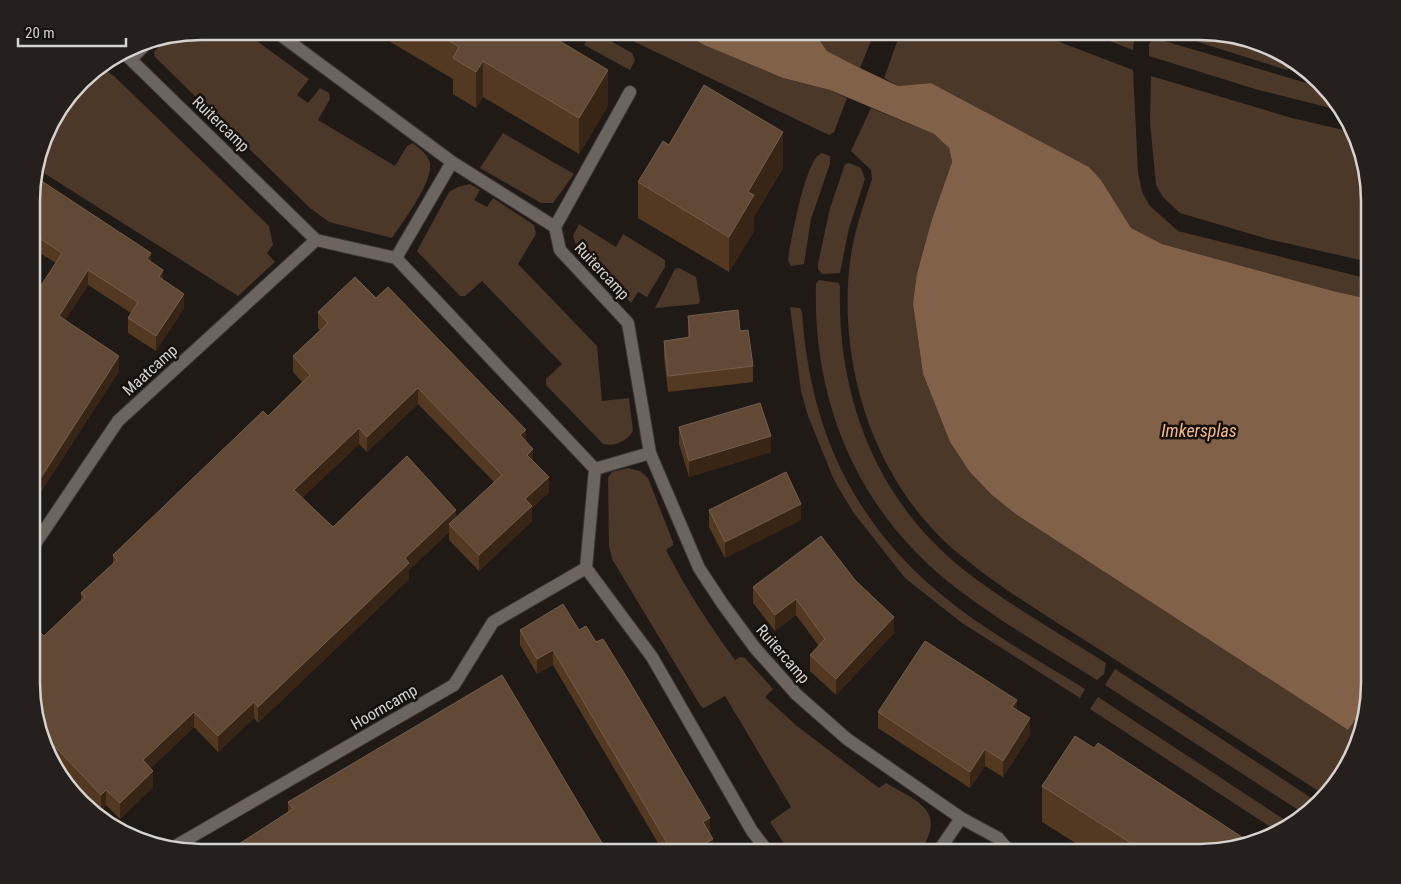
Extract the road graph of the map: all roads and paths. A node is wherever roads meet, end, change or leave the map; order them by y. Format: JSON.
{"nodes":[{"id":1,"x":287,"y":40,"type":"edge"},
{"id":2,"x":129,"y":58,"type":"edge"},
{"id":3,"x":630,"y":92,"type":"dead end"},
{"id":4,"x":452,"y":162,"type":"junction"},
{"id":5,"x":555,"y":227,"type":"junction"},
{"id":6,"x":316,"y":240,"type":"junction"},
{"id":7,"x":396,"y":258,"type":"junction"},
{"id":8,"x":650,"y":453,"type":"junction"},
{"id":9,"x":595,"y":468,"type":"junction"},
{"id":10,"x":40,"y":537,"type":"edge"},
{"id":11,"x":586,"y":568,"type":"junction"},
{"id":12,"x":961,"y":818,"type":"junction"},
{"id":13,"x":181,"y":843,"type":"edge"},
{"id":14,"x":762,"y":844,"type":"edge"},
{"id":15,"x":943,"y":844,"type":"edge"},
{"id":16,"x":1003,"y":844,"type":"edge"}],
"edges":[{"from":1,"to":4,"type":"street"},
{"from":2,"to":6,"type":"street","name":"Ruitercamp"},
{"from":3,"to":5,"type":"street"},
{"from":4,"to":5,"type":"street"},
{"from":4,"to":7,"type":"street"},
{"from":5,"to":8,"type":"street","name":"Ruitercamp"},
{"from":6,"to":7,"type":"street"},
{"from":6,"to":10,"type":"street","name":"Maatcamp"},
{"from":7,"to":9,"type":"street"},
{"from":8,"to":9,"type":"street"},
{"from":8,"to":12,"type":"street","name":"Ruitercamp"},
{"from":9,"to":11,"type":"street"},
{"from":11,"to":13,"type":"street","name":"Hoorncamp"},
{"from":11,"to":14,"type":"street"},
{"from":12,"to":15,"type":"street"},
{"from":12,"to":16,"type":"street","name":"Ruitercamp"}]}
